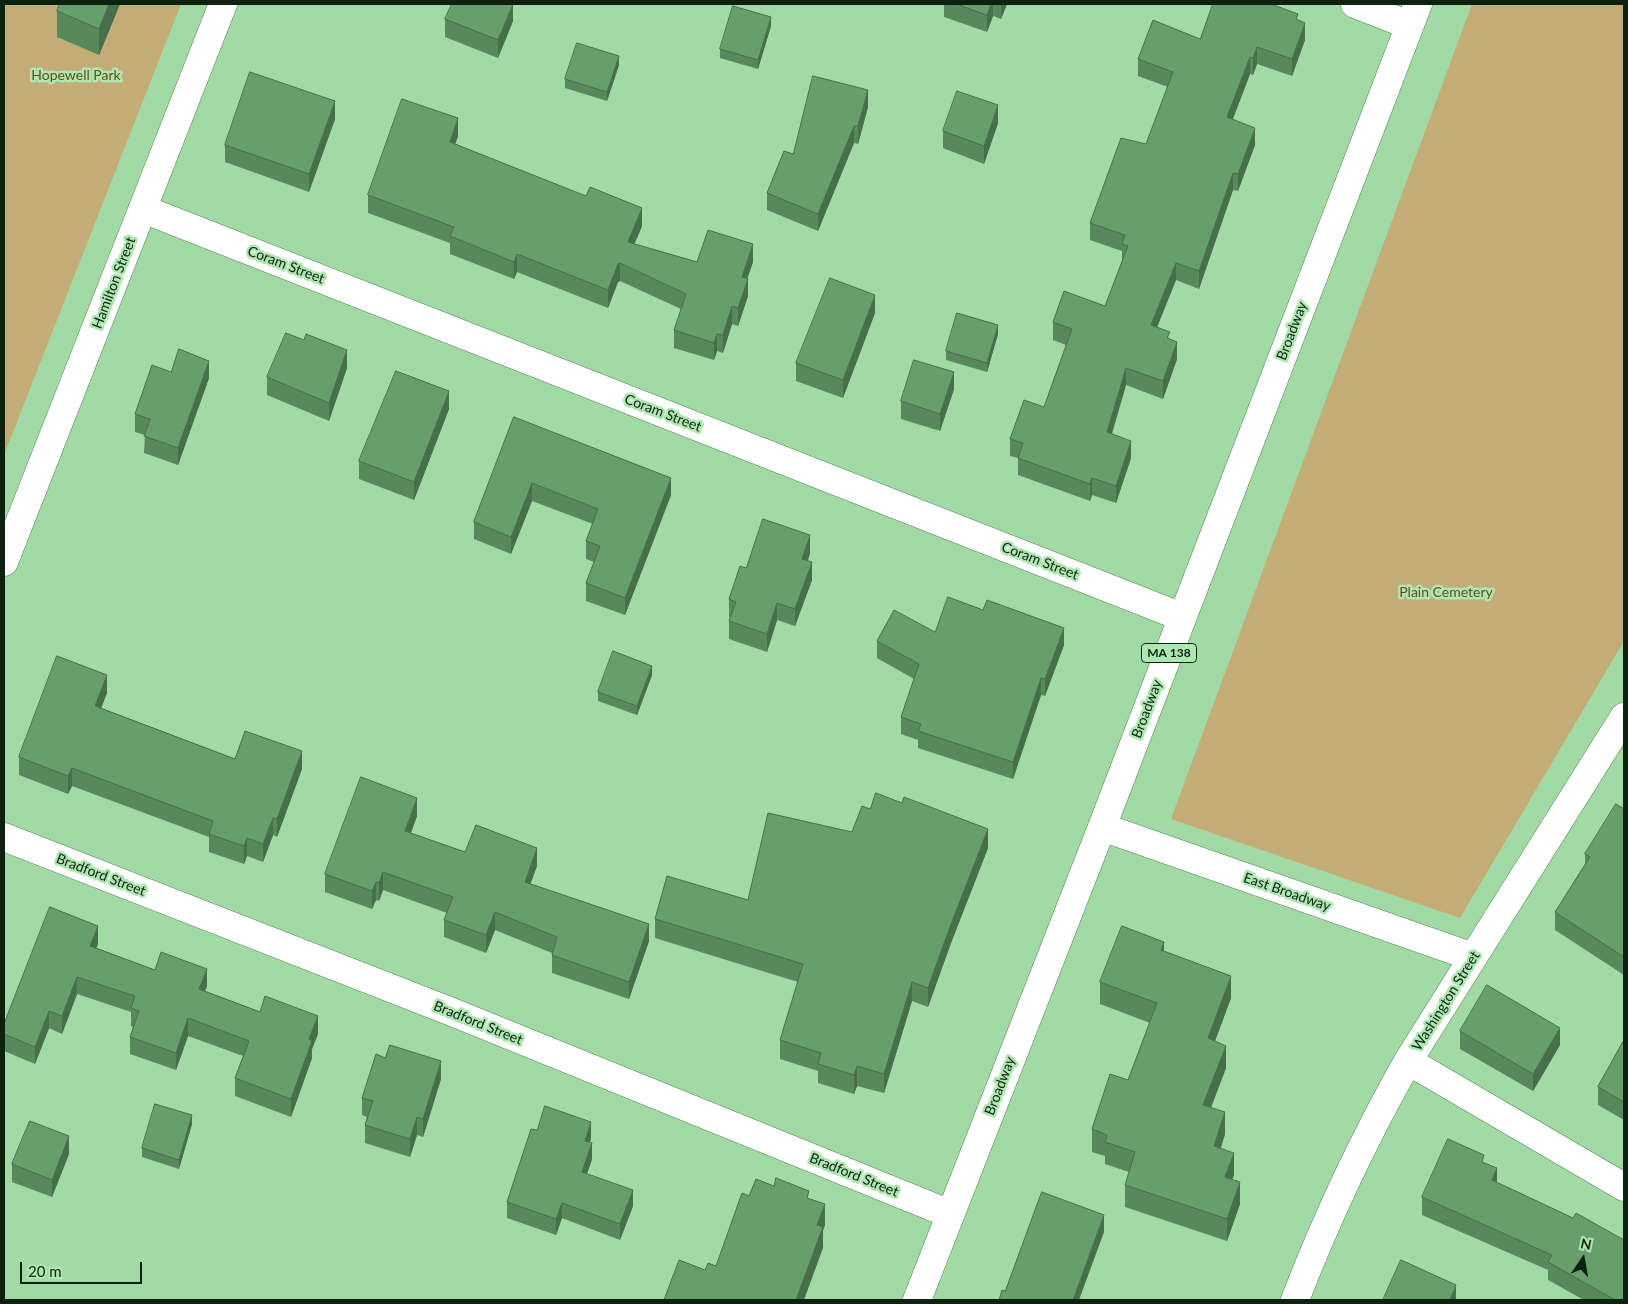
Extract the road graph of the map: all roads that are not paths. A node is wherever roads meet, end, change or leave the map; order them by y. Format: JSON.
{"nodes":[{"id":1,"x":224,"y":4,"type":"edge"},
{"id":2,"x":1355,"y":4,"type":"edge"},
{"id":3,"x":1413,"y":14,"type":"edge"},
{"id":4,"x":143,"y":209,"type":"junction"},
{"id":5,"x":4,"y":562,"type":"edge"},
{"id":6,"x":1182,"y":617,"type":"junction"},
{"id":7,"x":1621,"y":731,"type":"edge"},
{"id":8,"x":1102,"y":828,"type":"junction"},
{"id":9,"x":4,"y":837,"type":"edge"},
{"id":10,"x":1473,"y":957,"type":"junction"},
{"id":11,"x":1408,"y":1061,"type":"junction"},
{"id":12,"x":1624,"y":1188,"type":"edge"},
{"id":13,"x":950,"y":1214,"type":"junction"},
{"id":14,"x":917,"y":1300,"type":"edge"},
{"id":15,"x":1296,"y":1300,"type":"edge"}],
"edges":[{"from":1,"to":4,"type":"street","name":"Hamilton Street"},
{"from":2,"to":3,"type":"street"},
{"from":3,"to":6,"type":"street","name":"Broadway","number":"MA 138"},
{"from":4,"to":5,"type":"street","name":"Hamilton Street"},
{"from":4,"to":6,"type":"street","name":"Coram Street"},
{"from":6,"to":8,"type":"street","name":"Broadway","number":"MA 138"},
{"from":7,"to":10,"type":"street","name":"Washington Street"},
{"from":8,"to":10,"type":"street","name":"East Broadway"},
{"from":8,"to":13,"type":"street","name":"Broadway","number":"MA 138"},
{"from":9,"to":13,"type":"street","name":"Bradford Street"},
{"from":10,"to":11,"type":"street","name":"Washington Street"},
{"from":11,"to":12,"type":"street"},
{"from":11,"to":15,"type":"street","name":"Washington Street"},
{"from":13,"to":14,"type":"street","name":"Broadway","number":"MA 138"}]}
